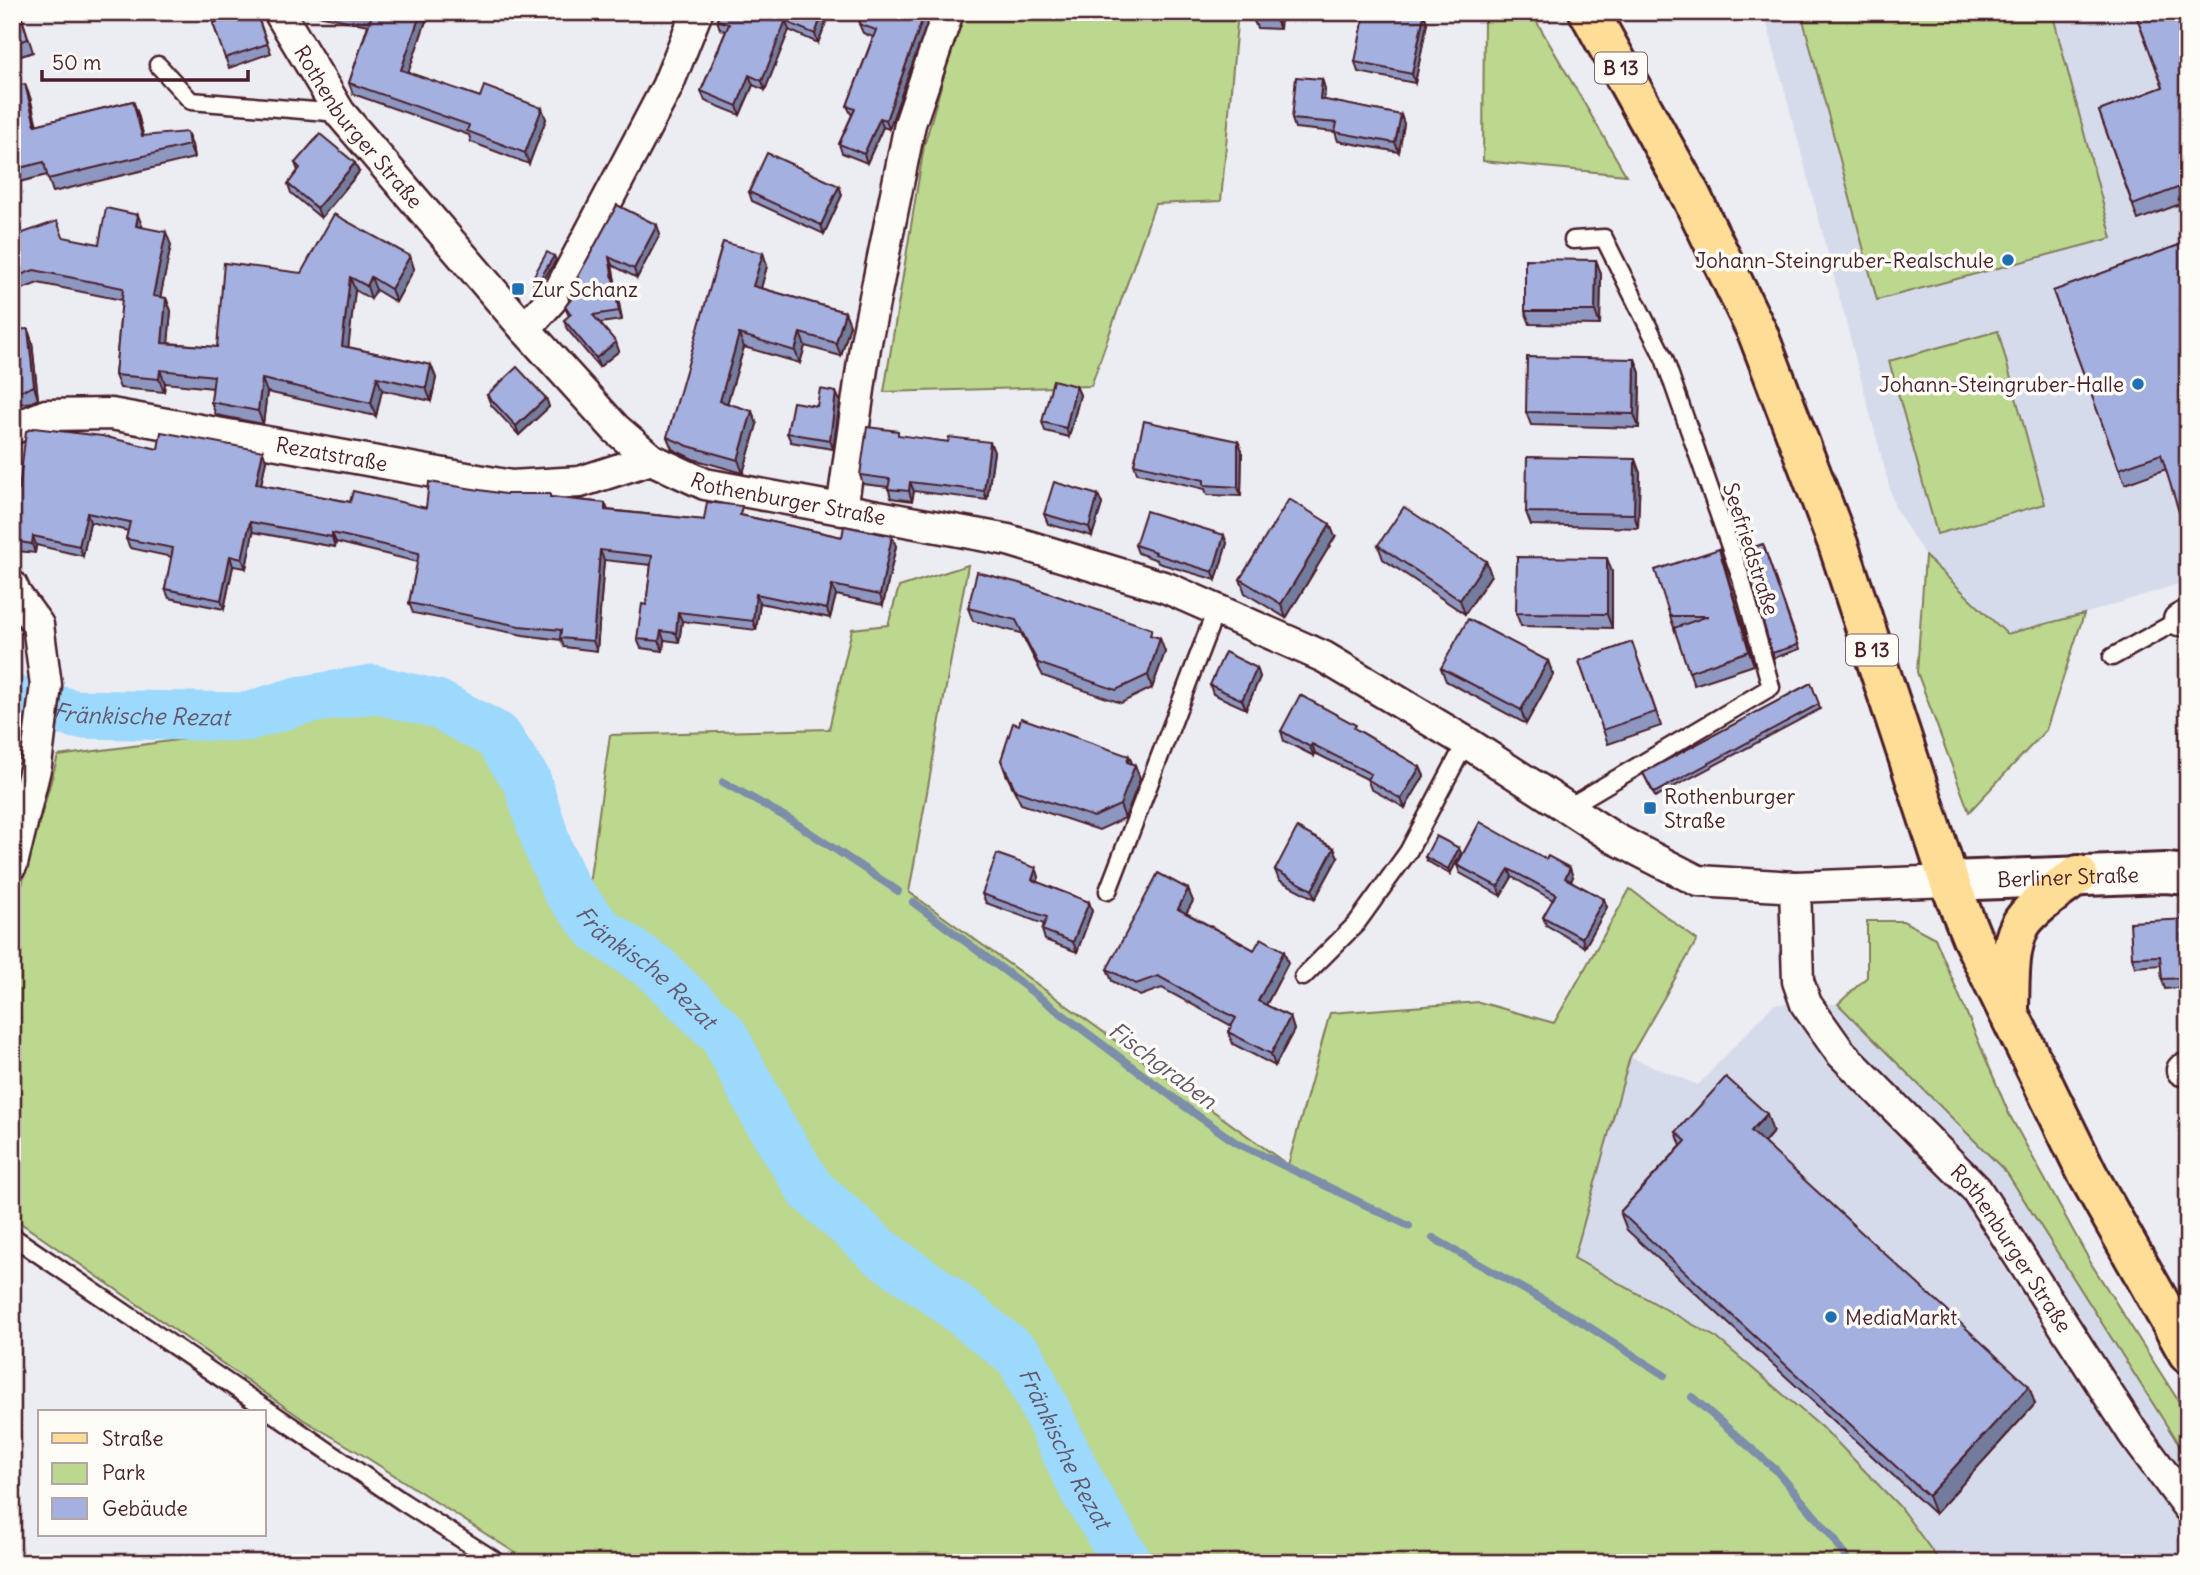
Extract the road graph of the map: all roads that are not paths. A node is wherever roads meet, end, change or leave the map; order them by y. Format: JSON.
{"nodes":[{"id":1,"x":279,"y":12,"type":"edge"},
{"id":2,"x":697,"y":12,"type":"edge"},
{"id":3,"x":948,"y":12,"type":"edge"},
{"id":4,"x":1589,"y":12,"type":"edge"},
{"id":5,"x":158,"y":65,"type":"dead end"},
{"id":6,"x":340,"y":113,"type":"junction"},
{"id":7,"x":1573,"y":240,"type":"dead end"},
{"id":8,"x":526,"y":329,"type":"junction"},
{"id":9,"x":12,"y":429,"type":"edge"},
{"id":10,"x":651,"y":459,"type":"junction"},
{"id":11,"x":842,"y":510,"type":"junction"},
{"id":12,"x":12,"y":586,"type":"edge"},
{"id":13,"x":1216,"y":610,"type":"junction"},
{"id":14,"x":2183,"y":618,"type":"edge"},
{"id":15,"x":2112,"y":657,"type":"dead end"},
{"id":16,"x":1466,"y":742,"type":"junction"},
{"id":17,"x":1567,"y":808,"type":"junction"},
{"id":18,"x":12,"y":864,"type":"edge"},
{"id":19,"x":2078,"y":875,"type":"junction"},
{"id":20,"x":2188,"y":875,"type":"edge"},
{"id":21,"x":1949,"y":881,"type":"junction"},
{"id":22,"x":1795,"y":887,"type":"junction"},
{"id":23,"x":1108,"y":891,"type":"dead end"},
{"id":24,"x":1303,"y":977,"type":"dead end"},
{"id":25,"x":2009,"y":1013,"type":"junction"},
{"id":26,"x":12,"y":1236,"type":"edge"},
{"id":27,"x":2188,"y":1353,"type":"edge"},
{"id":28,"x":2188,"y":1507,"type":"edge"},
{"id":29,"x":499,"y":1563,"type":"edge"}],
"edges":[{"from":1,"to":6,"type":"street","name":"Rothenburger Straße"},
{"from":2,"to":8,"type":"street"},
{"from":3,"to":11,"type":"street"},
{"from":4,"to":21,"type":"main road","number":"B 13"},
{"from":5,"to":6,"type":"lane"},
{"from":6,"to":8,"type":"street","name":"Rothenburger Straße"},
{"from":7,"to":17,"type":"lane","name":"Seefriedstraße"},
{"from":8,"to":10,"type":"street","name":"Rothenburger Straße"},
{"from":9,"to":10,"type":"street","name":"Rezatstraße"},
{"from":10,"to":11,"type":"street","name":"Rothenburger Straße"},
{"from":11,"to":13,"type":"street","name":"Rothenburger Straße"},
{"from":12,"to":18,"type":"street"},
{"from":13,"to":16,"type":"street","name":"Rothenburger Straße"},
{"from":13,"to":23,"type":"lane"},
{"from":14,"to":15,"type":"lane"},
{"from":16,"to":17,"type":"street","name":"Rothenburger Straße"},
{"from":16,"to":24,"type":"lane"},
{"from":17,"to":22,"type":"street","name":"Rothenburger Straße"},
{"from":19,"to":20,"type":"street","name":"Berliner Straße"},
{"from":19,"to":21,"type":"street","name":"Berliner Straße"},
{"from":19,"to":25,"type":"main road"},
{"from":21,"to":22,"type":"street","name":"Rothenburger Straße"},
{"from":21,"to":25,"type":"main road","number":"B 13"},
{"from":22,"to":28,"type":"street","name":"Rothenburger Straße"},
{"from":25,"to":27,"type":"main road","number":"B 13"},
{"from":26,"to":29,"type":"lane"}]}
